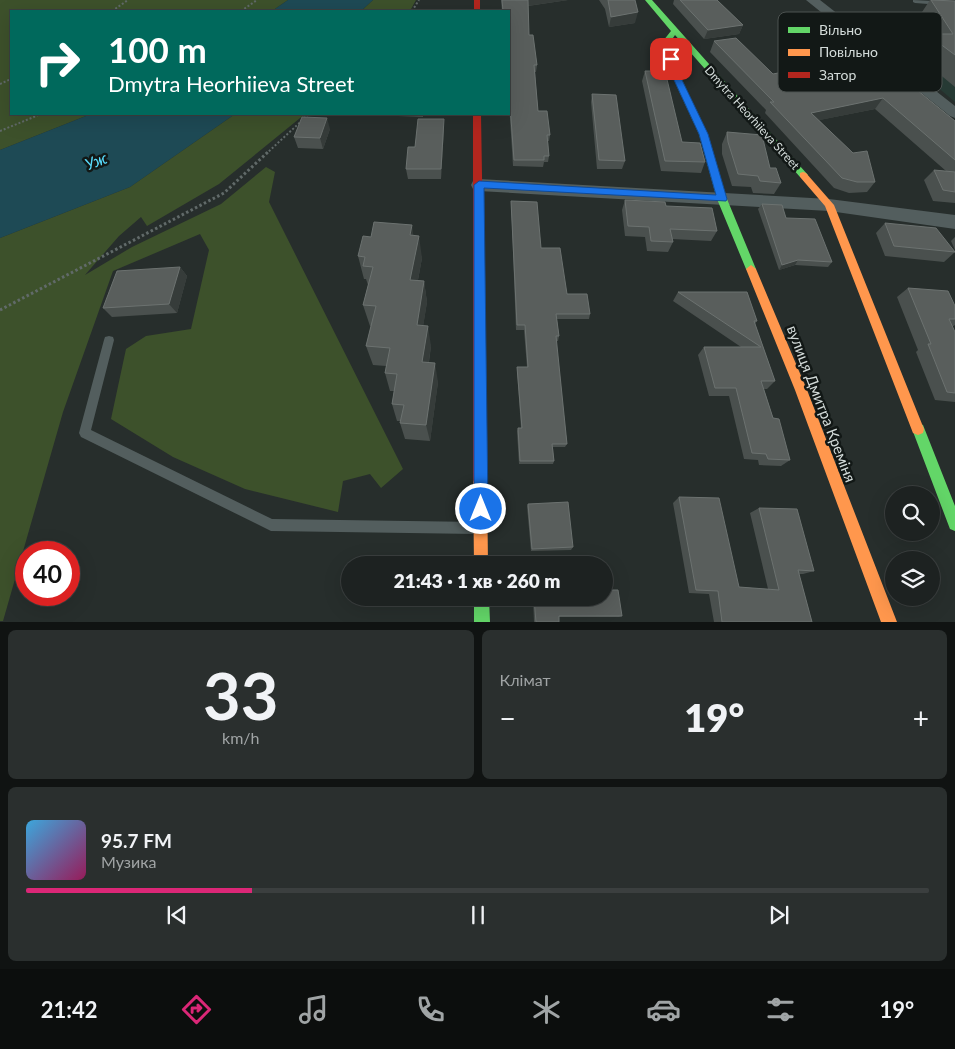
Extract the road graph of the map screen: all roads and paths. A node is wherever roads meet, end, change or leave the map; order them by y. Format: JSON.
{"nodes":[{"id":1,"x":128,"y":0,"type":"edge"},
{"id":2,"x":257,"y":0,"type":"edge"},
{"id":3,"x":648,"y":0,"type":"edge"},
{"id":4,"x":812,"y":0,"type":"edge"},
{"id":5,"x":915,"y":1,"type":"dead end"},
{"id":6,"x":955,"y":4,"type":"edge"},
{"id":7,"x":113,"y":10,"type":"edge"},
{"id":8,"x":242,"y":10,"type":"edge"},
{"id":9,"x":827,"y":12,"type":"edge"},
{"id":10,"x":675,"y":31,"type":"junction"},
{"id":11,"x":928,"y":92,"type":"edge"},
{"id":12,"x":955,"y":113,"type":"edge"},
{"id":13,"x":39,"y":115,"type":"edge"},
{"id":14,"x":308,"y":115,"type":"edge"},
{"id":15,"x":477,"y":115,"type":"edge"},
{"id":16,"x":0,"y":131,"type":"edge"},
{"id":17,"x":479,"y":185,"type":"junction"},
{"id":18,"x":722,"y":199,"type":"junction"},
{"id":19,"x":829,"y":205,"type":"junction"},
{"id":20,"x":955,"y":222,"type":"edge"},
{"id":21,"x":0,"y":310,"type":"edge"},
{"id":22,"x":109,"y":340,"type":"dead end"},
{"id":23,"x":955,"y":524,"type":"edge"},
{"id":24,"x":481,"y":528,"type":"junction"},
{"id":25,"x":481,"y":556,"type":"edge"},
{"id":26,"x":482,"y":606,"type":"edge"},
{"id":27,"x":482,"y":622,"type":"edge"},
{"id":28,"x":889,"y":622,"type":"edge"}],
"edges":[{"from":1,"to":7,"type":"path"},
{"from":2,"to":8,"type":"path"},
{"from":3,"to":10,"type":"street","name":"Dmytra Heorhiieva Street"},
{"from":4,"to":9,"type":"street"},
{"from":5,"to":6,"type":"lane"},
{"from":10,"to":18,"type":"street"},
{"from":10,"to":19,"type":"street","name":"Dmytra Heorhiieva Street"},
{"from":11,"to":12,"type":"street"},
{"from":13,"to":16,"type":"path"},
{"from":14,"to":21,"type":"path"},
{"from":15,"to":17,"type":"street"},
{"from":17,"to":18,"type":"street"},
{"from":17,"to":24,"type":"street"},
{"from":18,"to":19,"type":"street"},
{"from":18,"to":28,"type":"street","name":"вулиця Дмитра Креміня"},
{"from":19,"to":20,"type":"street"},
{"from":19,"to":23,"type":"street"},
{"from":22,"to":24,"type":"lane"},
{"from":24,"to":25,"type":"street"},
{"from":26,"to":27,"type":"street"}]}
